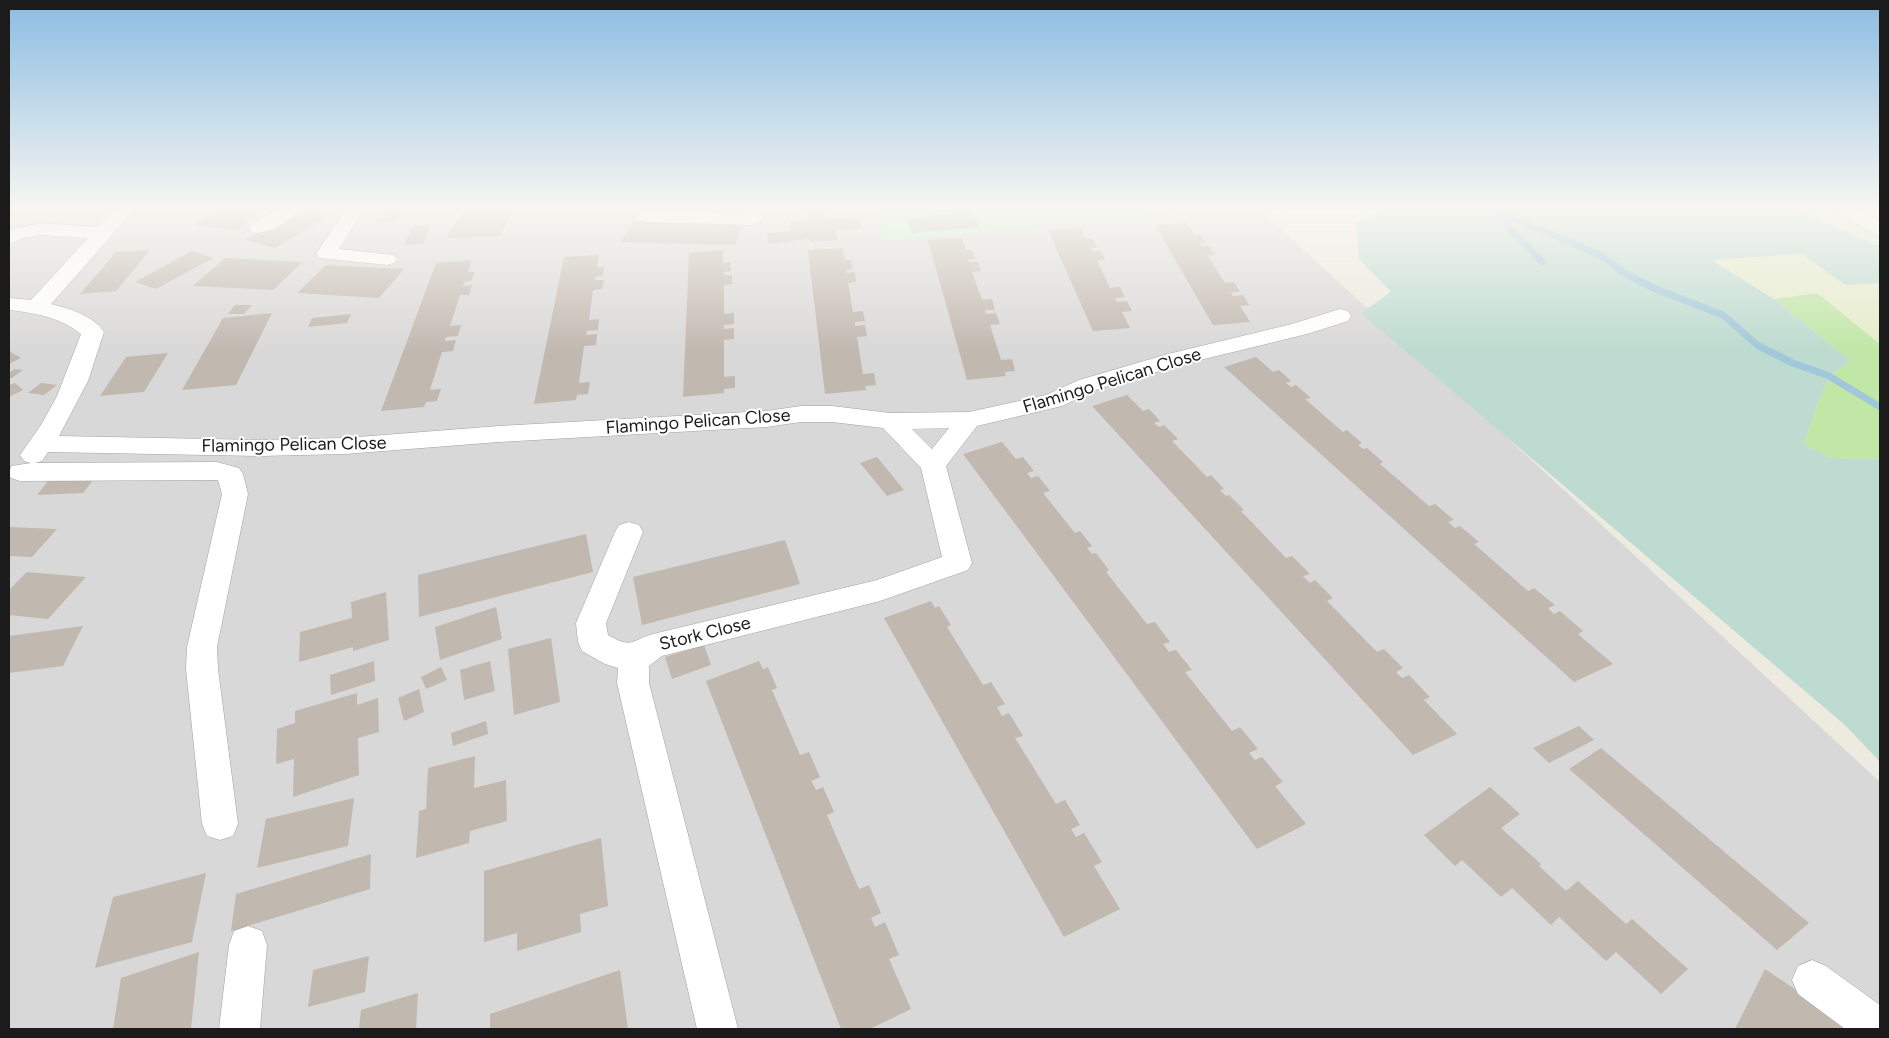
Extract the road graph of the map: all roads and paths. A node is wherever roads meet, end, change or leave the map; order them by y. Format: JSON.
{"nodes":[{"id":1,"x":81,"y":255,"type":"edge"},
{"id":2,"x":343,"y":255,"type":"edge"},
{"id":3,"x":386,"y":259,"type":"dead end"},
{"id":4,"x":9,"y":304,"type":"edge"},
{"id":5,"x":36,"y":306,"type":"junction"},
{"id":6,"x":1340,"y":316,"type":"dead end"},
{"id":7,"x":969,"y":420,"type":"junction"},
{"id":8,"x":890,"y":421,"type":"junction"},
{"id":9,"x":41,"y":444,"type":"junction"},
{"id":10,"x":933,"y":466,"type":"junction"},
{"id":11,"x":14,"y":477,"type":"edge"},
{"id":12,"x":628,"y":532,"type":"dead end"},
{"id":13,"x":638,"y":656,"type":"junction"},
{"id":14,"x":220,"y":824,"type":"dead end"},
{"id":15,"x":248,"y":945,"type":"dead end"},
{"id":16,"x":1812,"y":980,"type":"dead end"},
{"id":17,"x":239,"y":1029,"type":"edge"},
{"id":18,"x":716,"y":1029,"type":"edge"},
{"id":19,"x":1879,"y":1029,"type":"edge"}],
"edges":[{"from":1,"to":5,"type":"street"},
{"from":2,"to":3,"type":"street"},
{"from":4,"to":5,"type":"street"},
{"from":5,"to":9,"type":"street"},
{"from":6,"to":7,"type":"street","name":"Flamingo Pelican Close"},
{"from":7,"to":8,"type":"street","name":"Flamingo Pelican Close"},
{"from":7,"to":10,"type":"street"},
{"from":8,"to":9,"type":"street","name":"Flamingo Pelican Close"},
{"from":8,"to":10,"type":"street","name":"Stork Close"},
{"from":9,"to":11,"type":"street"},
{"from":10,"to":13,"type":"street","name":"Stork Close"},
{"from":11,"to":14,"type":"street"},
{"from":12,"to":13,"type":"street"},
{"from":13,"to":18,"type":"street","name":"Stork Close"},
{"from":15,"to":17,"type":"street"},
{"from":16,"to":19,"type":"street"}]}
